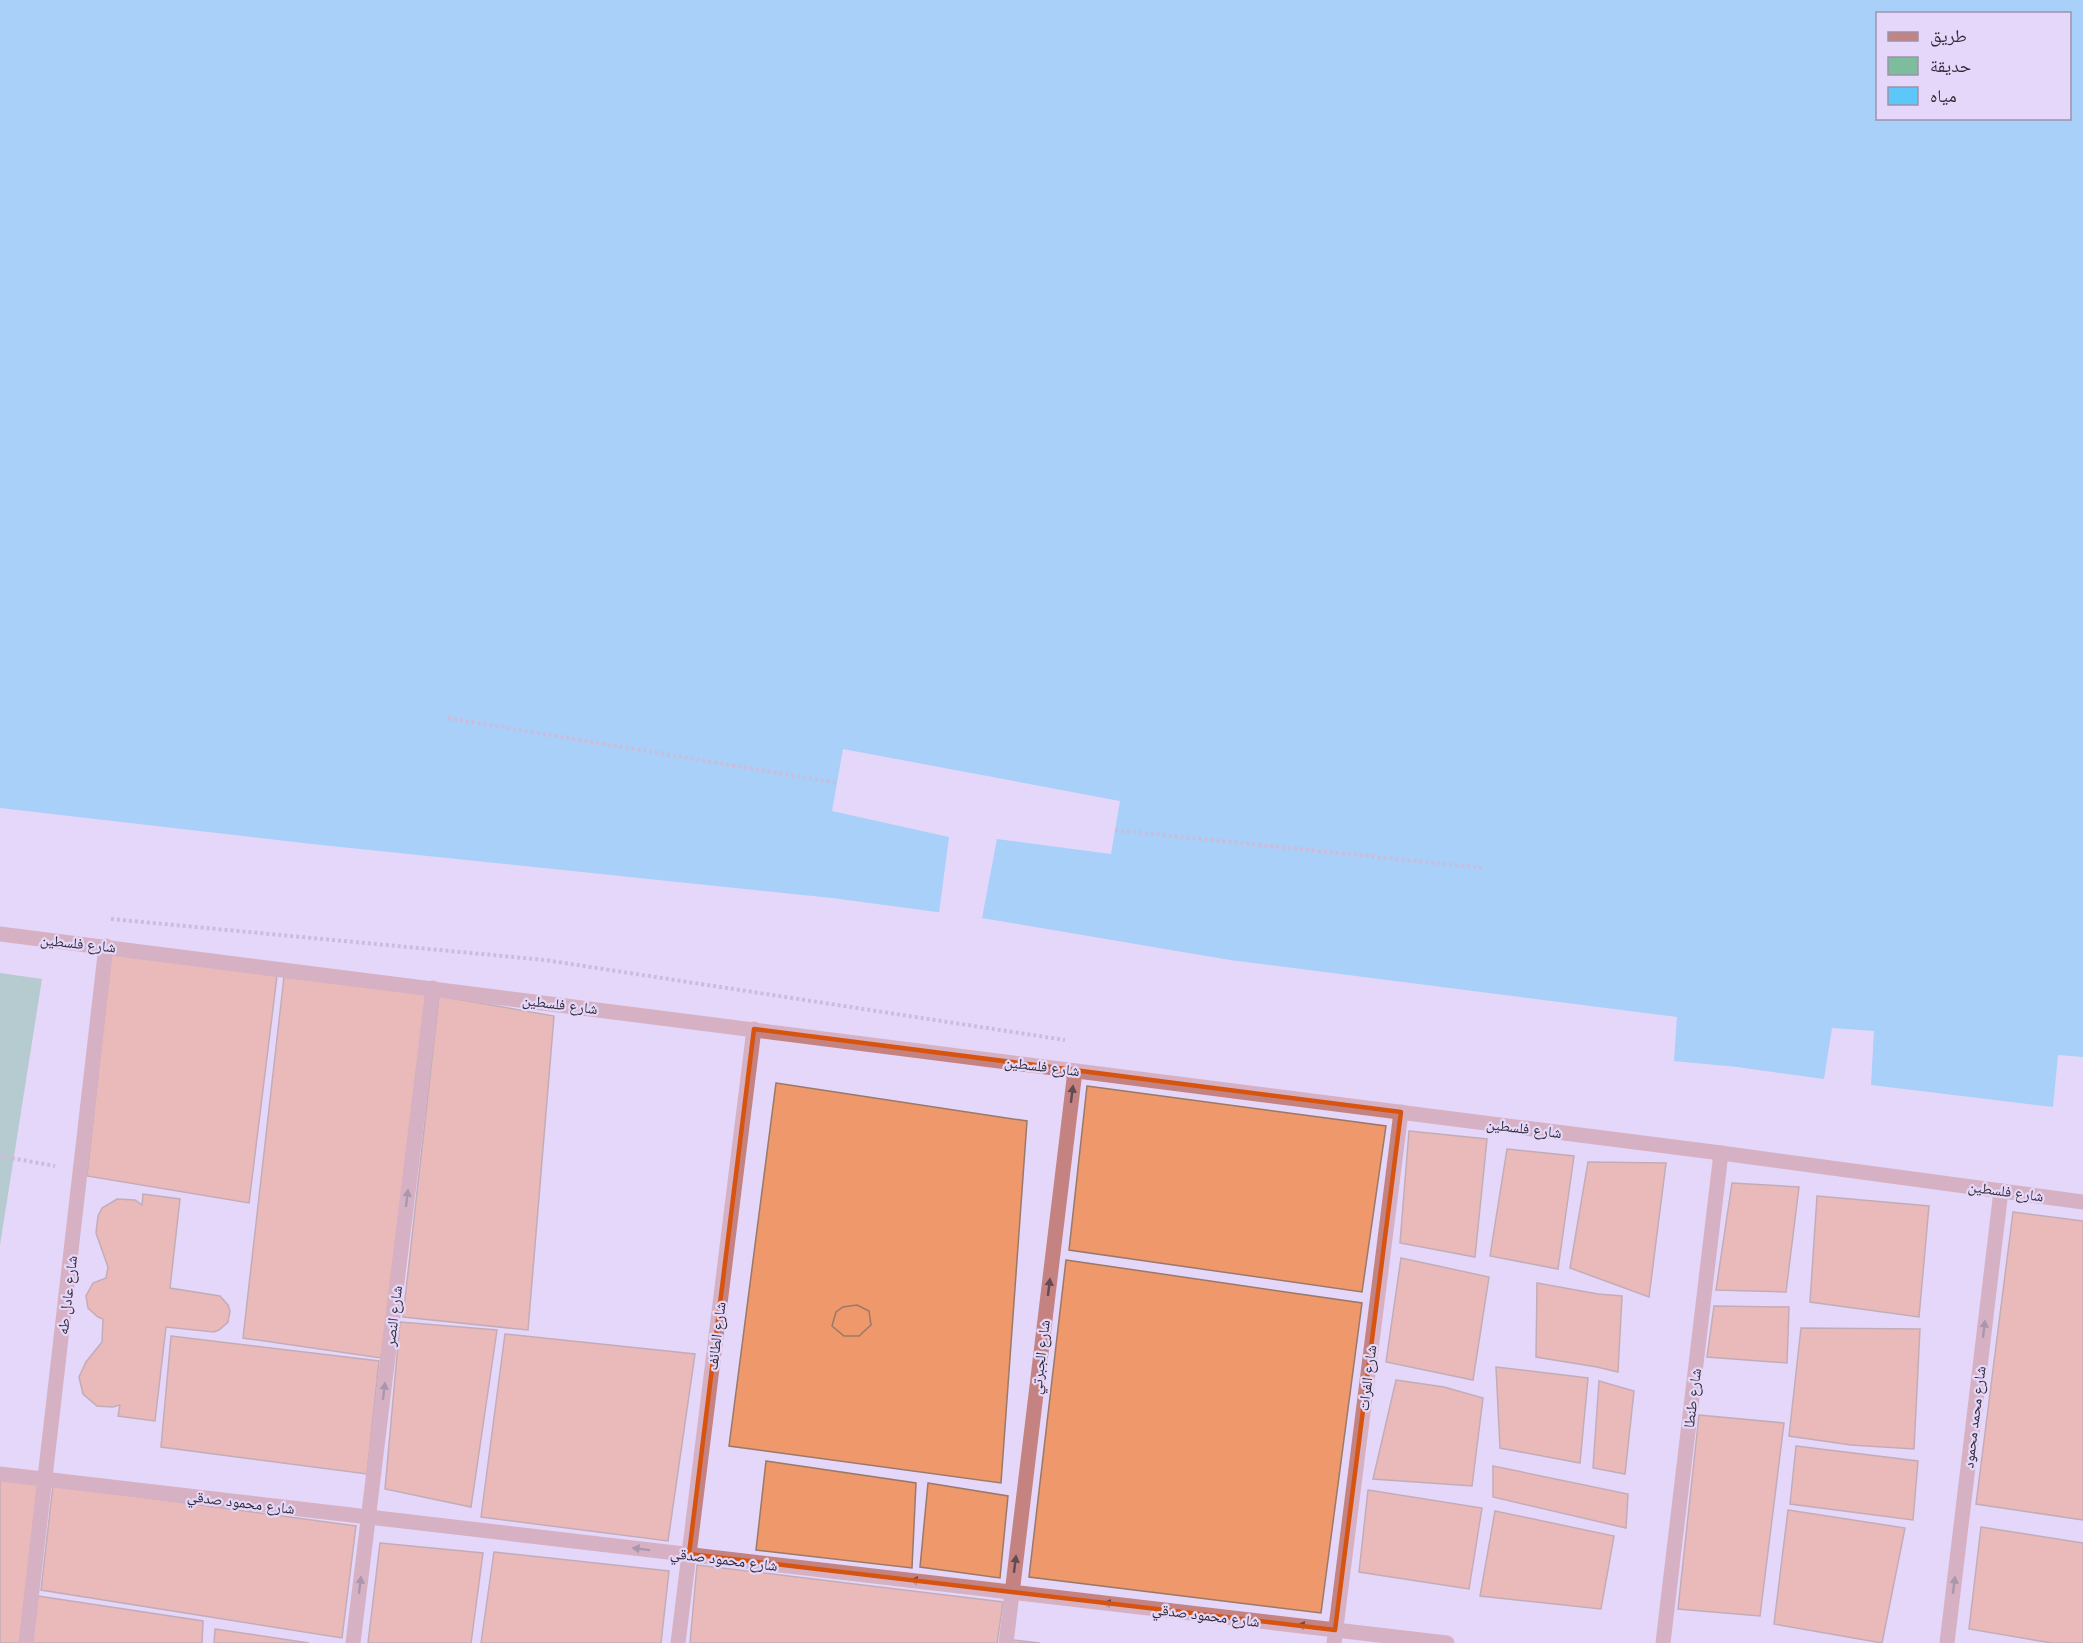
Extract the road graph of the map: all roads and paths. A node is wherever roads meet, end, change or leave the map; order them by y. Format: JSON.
{"nodes":[{"id":1,"x":448,"y":718,"type":"dead end"},
{"id":2,"x":838,"y":783,"type":"dead end"},
{"id":3,"x":1115,"y":830,"type":"dead end"},
{"id":4,"x":1484,"y":868,"type":"dead end"},
{"id":5,"x":105,"y":918,"type":"dead end"},
{"id":6,"x":0,"y":934,"type":"edge"},
{"id":7,"x":106,"y":946,"type":"junction"},
{"id":8,"x":545,"y":960,"type":"dead end"},
{"id":9,"x":433,"y":988,"type":"junction"},
{"id":10,"x":754,"y":1029,"type":"junction"},
{"id":11,"x":1075,"y":1071,"type":"junction"},
{"id":12,"x":1401,"y":1112,"type":"junction"},
{"id":13,"x":1721,"y":1153,"type":"junction"},
{"id":14,"x":0,"y":1156,"type":"edge"},
{"id":15,"x":81,"y":1170,"type":"junction"},
{"id":16,"x":2001,"y":1191,"type":"junction"},
{"id":17,"x":2083,"y":1203,"type":"edge"},
{"id":18,"x":0,"y":1473,"type":"edge"},
{"id":19,"x":46,"y":1478,"type":"junction"},
{"id":20,"x":369,"y":1517,"type":"junction"},
{"id":21,"x":689,"y":1554,"type":"junction"},
{"id":22,"x":1012,"y":1592,"type":"junction"},
{"id":23,"x":1334,"y":1636,"type":"edge"},
{"id":24,"x":26,"y":1643,"type":"edge"},
{"id":25,"x":353,"y":1643,"type":"edge"},
{"id":26,"x":678,"y":1643,"type":"edge"},
{"id":27,"x":1005,"y":1643,"type":"edge"},
{"id":28,"x":1448,"y":1643,"type":"edge"},
{"id":29,"x":1664,"y":1643,"type":"edge"},
{"id":30,"x":1947,"y":1643,"type":"edge"}],
"edges":[{"from":1,"to":2,"type":"path"},
{"from":3,"to":4,"type":"path"},
{"from":5,"to":8,"type":"path"},
{"from":6,"to":7,"type":"street","name":"شارع فلسطين"},
{"from":7,"to":9,"type":"street","name":"شارع فلسطين"},
{"from":7,"to":15,"type":"street","name":"شارع عادل طه"},
{"from":9,"to":10,"type":"street","name":"شارع فلسطين"},
{"from":20,"to":9,"type":"street","name":"شارع النصر","one_way":true},
{"from":10,"to":11,"type":"street","name":"شارع فلسطين"},
{"from":10,"to":21,"type":"street","name":"شارع الطائف"},
{"from":11,"to":12,"type":"street","name":"شارع فلسطين"},
{"from":22,"to":11,"type":"street","name":"شارع الجبرتي","one_way":true},
{"from":12,"to":13,"type":"street","name":"شارع فلسطين"},
{"from":12,"to":23,"type":"street","name":"شارع الفرات"},
{"from":13,"to":16,"type":"street","name":"شارع فلسطين"},
{"from":13,"to":29,"type":"street","name":"شارع طنطا"},
{"from":14,"to":15,"type":"path"},
{"from":15,"to":19,"type":"street","name":"شارع عادل طه"},
{"from":16,"to":17,"type":"street","name":"شارع فلسطين"},
{"from":30,"to":16,"type":"street","name":"شارع محمد محمود","one_way":true},
{"from":18,"to":19,"type":"street","name":"شارع محمود صدقي"},
{"from":19,"to":20,"type":"street","name":"شارع محمود صدقي"},
{"from":19,"to":24,"type":"street","name":"شارع عادل طه"},
{"from":21,"to":20,"type":"street","name":"شارع محمود صدقي","one_way":true},
{"from":25,"to":20,"type":"street","name":"شارع النصر","one_way":true},
{"from":22,"to":21,"type":"street","name":"شارع محمود صدقي","one_way":true},
{"from":21,"to":26,"type":"street","name":"شارع الطائف"},
{"from":23,"to":22,"type":"street","name":"شارع محمود صدقي","one_way":true},
{"from":22,"to":27,"type":"street","name":"شارع الجبرتي"},
{"from":23,"to":28,"type":"street","name":"شارع محمود صدقي"}]}
